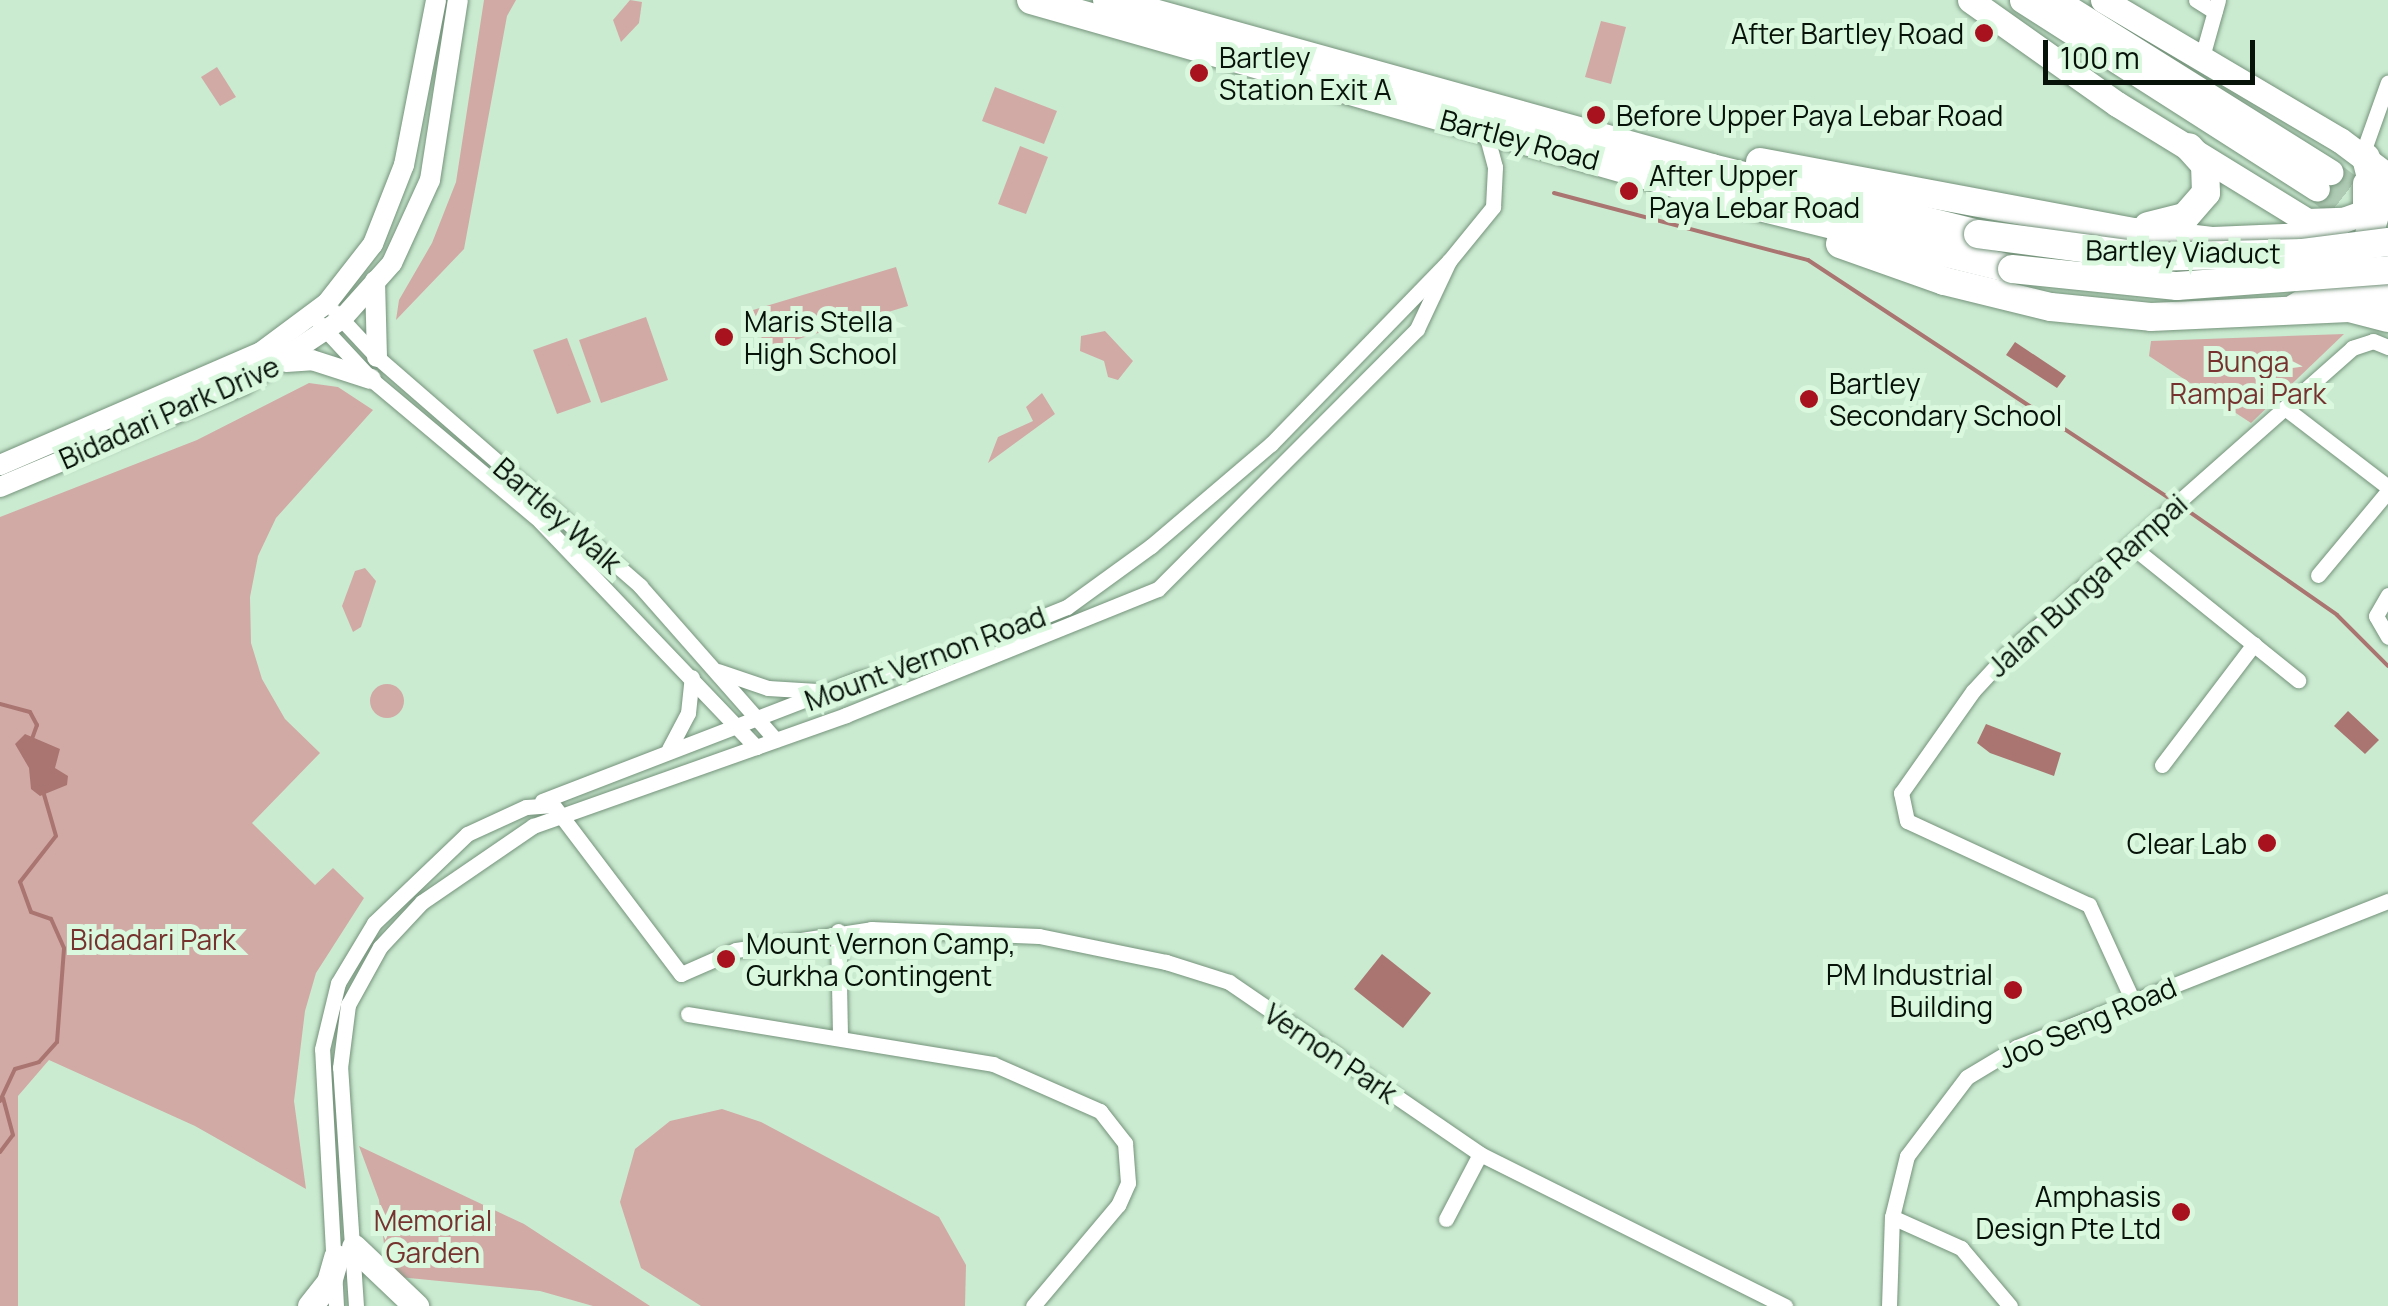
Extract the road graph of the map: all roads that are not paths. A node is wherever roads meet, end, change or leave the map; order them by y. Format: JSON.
{"nodes":[{"id":1,"x":436,"y":0,"type":"edge"},
{"id":2,"x":458,"y":0,"type":"edge"},
{"id":3,"x":1031,"y":0,"type":"edge"},
{"id":4,"x":1107,"y":0,"type":"edge"},
{"id":5,"x":1970,"y":0,"type":"edge"},
{"id":6,"x":2022,"y":0,"type":"edge"},
{"id":7,"x":2056,"y":0,"type":"edge"},
{"id":8,"x":2103,"y":0,"type":"edge"},
{"id":9,"x":2196,"y":0,"type":"edge"},
{"id":10,"x":2216,"y":6,"type":"edge"},
{"id":11,"x":2202,"y":57,"type":"junction"},
{"id":12,"x":2388,"y":82,"type":"edge"},
{"id":13,"x":1485,"y":129,"type":"junction"},
{"id":14,"x":2340,"y":140,"type":"junction"},
{"id":15,"x":2189,"y":147,"type":"junction"},
{"id":16,"x":1649,"y":151,"type":"junction"},
{"id":17,"x":2376,"y":163,"type":"edge"},
{"id":18,"x":1744,"y":203,"type":"junction"},
{"id":19,"x":2307,"y":220,"type":"junction"},
{"id":20,"x":2117,"y":228,"type":"junction"},
{"id":21,"x":1978,"y":234,"type":"joint"},
{"id":22,"x":2332,"y":236,"type":"junction"},
{"id":23,"x":2379,"y":238,"type":"edge"},
{"id":24,"x":2247,"y":241,"type":"junction"},
{"id":25,"x":373,"y":244,"type":"junction"},
{"id":26,"x":1448,"y":261,"type":"junction"},
{"id":27,"x":392,"y":262,"type":"junction"},
{"id":28,"x":2012,"y":269,"type":"joint"},
{"id":29,"x":2388,"y":271,"type":"edge"},
{"id":30,"x":375,"y":281,"type":"junction"},
{"id":31,"x":2388,"y":291,"type":"edge"},
{"id":32,"x":319,"y":309,"type":"junction"},
{"id":33,"x":2293,"y":309,"type":"junction"},
{"id":34,"x":2245,"y":313,"type":"junction"},
{"id":35,"x":335,"y":325,"type":"junction"},
{"id":36,"x":2383,"y":335,"type":"edge"},
{"id":37,"x":377,"y":357,"type":"junction"},
{"id":38,"x":282,"y":363,"type":"junction"},
{"id":39,"x":371,"y":379,"type":"junction"},
{"id":40,"x":2285,"y":408,"type":"junction"},
{"id":41,"x":10,"y":460,"type":"edge"},
{"id":42,"x":57,"y":462,"type":"junction"},
{"id":43,"x":0,"y":488,"type":"edge"},
{"id":44,"x":2388,"y":489,"type":"edge"},
{"id":45,"x":2130,"y":545,"type":"junction"},
{"id":46,"x":2318,"y":575,"type":"dead end"},
{"id":47,"x":2388,"y":595,"type":"edge"},
{"id":48,"x":1067,"y":606,"type":"junction"},
{"id":49,"x":1078,"y":625,"type":"junction"},
{"id":50,"x":2388,"y":637,"type":"edge"},
{"id":51,"x":2254,"y":644,"type":"junction"},
{"id":52,"x":714,"y":670,"type":"junction"},
{"id":53,"x":692,"y":677,"type":"junction"},
{"id":54,"x":2298,"y":680,"type":"dead end"},
{"id":55,"x":828,"y":690,"type":"junction"},
{"id":56,"x":758,"y":718,"type":"junction"},
{"id":57,"x":736,"y":727,"type":"junction"},
{"id":58,"x":776,"y":740,"type":"junction"},
{"id":59,"x":756,"y":748,"type":"junction"},
{"id":60,"x":667,"y":752,"type":"junction"},
{"id":61,"x":2162,"y":765,"type":"dead end"},
{"id":62,"x":526,"y":807,"type":"junction"},
{"id":63,"x":567,"y":816,"type":"junction"},
{"id":64,"x":2388,"y":901,"type":"edge"},
{"id":65,"x":838,"y":931,"type":"junction"},
{"id":66,"x":2133,"y":1001,"type":"junction"},
{"id":67,"x":688,"y":1014,"type":"dead end"},
{"id":68,"x":840,"y":1036,"type":"junction"},
{"id":69,"x":1480,"y":1154,"type":"junction"},
{"id":70,"x":1892,"y":1216,"type":"junction"},
{"id":71,"x":1446,"y":1219,"type":"dead end"},
{"id":72,"x":345,"y":1252,"type":"junction"},
{"id":73,"x":310,"y":1306,"type":"edge"},
{"id":74,"x":336,"y":1306,"type":"edge"},
{"id":75,"x":356,"y":1306,"type":"edge"},
{"id":76,"x":416,"y":1306,"type":"edge"},
{"id":77,"x":1032,"y":1306,"type":"edge"},
{"id":78,"x":1786,"y":1306,"type":"edge"},
{"id":79,"x":1889,"y":1306,"type":"edge"},
{"id":80,"x":2010,"y":1306,"type":"edge"}],
"edges":[{"from":1,"to":25,"type":"street","name":"Bidadari Park Drive"},
{"from":2,"to":27,"type":"street","name":"Bidadari Park Drive"},
{"from":3,"to":13,"type":"highway","name":"Bartley Road"},
{"from":4,"to":16,"type":"highway","name":"Bartley Road"},
{"from":5,"to":15,"type":"main road"},
{"from":6,"to":7,"type":"main road"},
{"from":8,"to":11,"type":"main road"},
{"from":9,"to":10,"type":"street"},
{"from":10,"to":11,"type":"street"},
{"from":11,"to":14,"type":"main road"},
{"from":12,"to":17,"type":"street"},
{"from":13,"to":18,"type":"highway","name":"Bartley Road"},
{"from":13,"to":26,"type":"street","name":"Mount Vernon Road"},
{"from":14,"to":17,"type":"main road"},
{"from":14,"to":19,"type":"main road"},
{"from":15,"to":19,"type":"main road"},
{"from":15,"to":20,"type":"highway"},
{"from":16,"to":20,"type":"highway"},
{"from":16,"to":21,"type":"highway","name":"Bartley Road"},
{"from":17,"to":23,"type":"highway"},
{"from":18,"to":28,"type":"highway","name":"Bartley Road"},
{"from":18,"to":34,"type":"highway"},
{"from":19,"to":22,"type":"main road"},
{"from":20,"to":24,"type":"highway"},
{"from":21,"to":23,"type":"highway","name":"Bartley Viaduct","bridge":true},
{"from":22,"to":23,"type":"main road"},
{"from":22,"to":24,"type":"highway"},
{"from":23,"to":29,"type":"main road"},
{"from":23,"to":33,"type":"highway"},
{"from":24,"to":34,"type":"highway"},
{"from":25,"to":27,"type":"street"},
{"from":25,"to":32,"type":"street","name":"Bidadari Park Drive"},
{"from":26,"to":48,"type":"street","name":"Mount Vernon Road"},
{"from":26,"to":49,"type":"street","name":"Mount Vernon Road"},
{"from":27,"to":30,"type":"street","name":"Bidadari Park Drive"},
{"from":28,"to":29,"type":"highway","name":"Bartley Viaduct","bridge":true},
{"from":30,"to":35,"type":"street","name":"Bidadari Park Drive"},
{"from":30,"to":37,"type":"street"},
{"from":31,"to":33,"type":"highway"},
{"from":32,"to":35,"type":"street","name":"Bartley Walk"},
{"from":32,"to":41,"type":"street","name":"Bidadari Park Drive"},
{"from":33,"to":34,"type":"highway"},
{"from":33,"to":36,"type":"highway"},
{"from":35,"to":37,"type":"street","name":"Bartley Walk"},
{"from":35,"to":38,"type":"street","name":"Bidadari Park Drive"},
{"from":35,"to":39,"type":"street","name":"Bartley Walk"},
{"from":36,"to":40,"type":"street","name":"Jalan Bunga Rampai"},
{"from":37,"to":52,"type":"street","name":"Bartley Walk"},
{"from":38,"to":39,"type":"street"},
{"from":38,"to":42,"type":"street","name":"Bidadari Park Drive"},
{"from":39,"to":53,"type":"street","name":"Bartley Walk"},
{"from":40,"to":44,"type":"street"},
{"from":40,"to":45,"type":"street","name":"Jalan Bunga Rampai"},
{"from":41,"to":42,"type":"street"},
{"from":42,"to":43,"type":"street","name":"Bidadari Park Drive"},
{"from":44,"to":46,"type":"street"},
{"from":45,"to":51,"type":"street"},
{"from":45,"to":66,"type":"street","name":"Jalan Bunga Rampai"},
{"from":47,"to":50,"type":"street"},
{"from":48,"to":49,"type":"street"},
{"from":48,"to":55,"type":"street","name":"Mount Vernon Road"},
{"from":49,"to":58,"type":"street","name":"Mount Vernon Road"},
{"from":51,"to":54,"type":"street"},
{"from":51,"to":61,"type":"street"},
{"from":52,"to":55,"type":"street"},
{"from":52,"to":56,"type":"street","name":"Bartley Walk"},
{"from":53,"to":57,"type":"street","name":"Bartley Walk"},
{"from":53,"to":60,"type":"street"},
{"from":55,"to":56,"type":"street","name":"Mount Vernon Road"},
{"from":56,"to":57,"type":"street","name":"Mount Vernon Road"},
{"from":56,"to":58,"type":"street","name":"Bartley Walk"},
{"from":57,"to":59,"type":"street","name":"Bartley Walk"},
{"from":57,"to":60,"type":"street","name":"Mount Vernon Road"},
{"from":58,"to":59,"type":"street","name":"Mount Vernon Road"},
{"from":59,"to":63,"type":"street","name":"Mount Vernon Road"},
{"from":60,"to":62,"type":"street","name":"Mount Vernon Road"},
{"from":62,"to":63,"type":"street"},
{"from":62,"to":72,"type":"street","name":"Mount Vernon Road"},
{"from":63,"to":65,"type":"street","name":"Vernon Park"},
{"from":63,"to":72,"type":"street","name":"Mount Vernon Road"},
{"from":64,"to":66,"type":"street","name":"Joo Seng Road"},
{"from":65,"to":68,"type":"street"},
{"from":65,"to":69,"type":"street","name":"Vernon Park"},
{"from":66,"to":70,"type":"street","name":"Joo Seng Road"},
{"from":67,"to":68,"type":"street"},
{"from":68,"to":77,"type":"street"},
{"from":69,"to":71,"type":"street"},
{"from":69,"to":78,"type":"street","name":"Vernon Park"},
{"from":70,"to":79,"type":"street","name":"Joo Seng Road"},
{"from":70,"to":80,"type":"street"},
{"from":72,"to":73,"type":"main road"},
{"from":72,"to":74,"type":"street"},
{"from":72,"to":75,"type":"street"},
{"from":72,"to":76,"type":"main road"}]}
